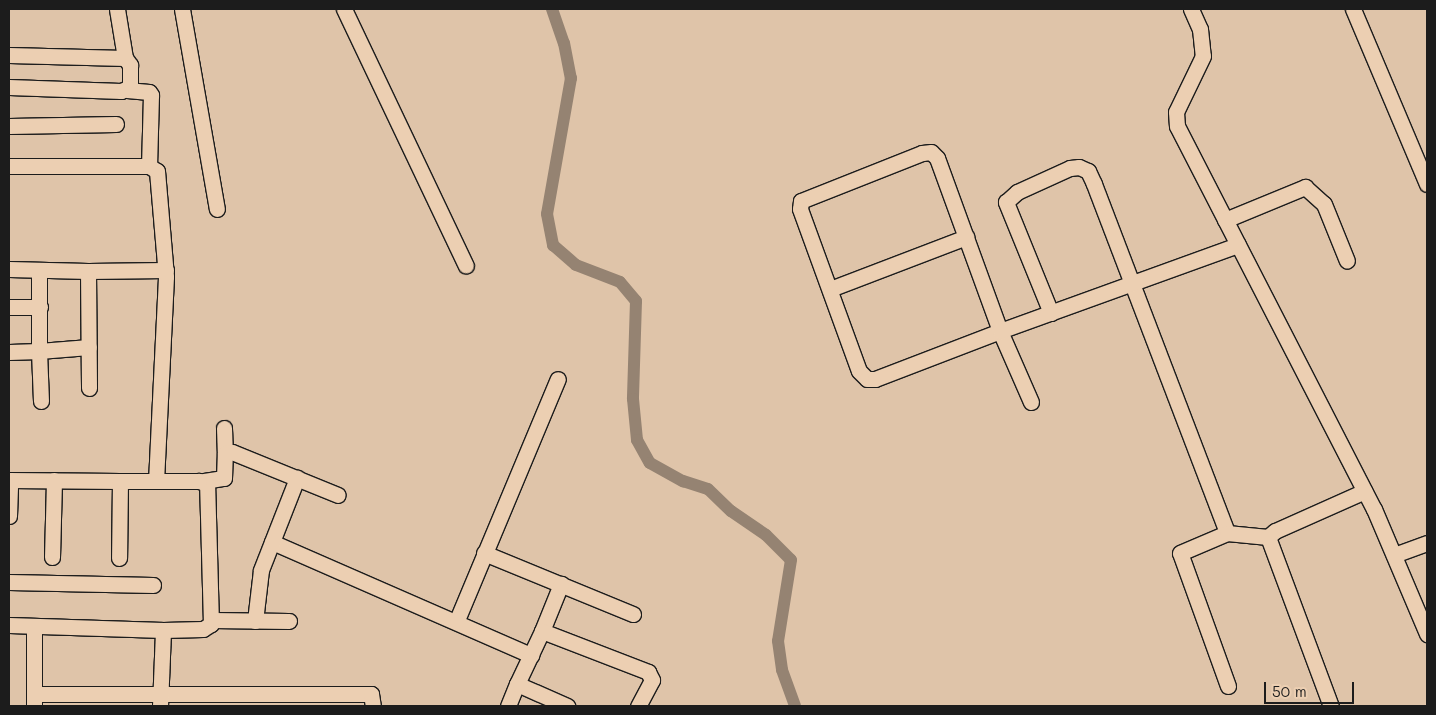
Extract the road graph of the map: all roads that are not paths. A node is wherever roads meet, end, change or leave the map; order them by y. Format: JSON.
{"nodes":[{"id":1,"x":117,"y":9,"type":"edge"},
{"id":2,"x":182,"y":9,"type":"edge"},
{"id":3,"x":344,"y":9,"type":"edge"},
{"id":4,"x":1191,"y":9,"type":"edge"},
{"id":5,"x":1353,"y":9,"type":"edge"},
{"id":6,"x":9,"y":55,"type":"edge"},
{"id":7,"x":125,"y":58,"type":"junction"},
{"id":8,"x":9,"y":87,"type":"edge"},
{"id":9,"x":127,"y":90,"type":"junction"},
{"id":10,"x":116,"y":124,"type":"dead end"},
{"id":11,"x":9,"y":126,"type":"edge"},
{"id":12,"x":9,"y":166,"type":"edge"},
{"id":13,"x":149,"y":166,"type":"junction"},
{"id":14,"x":1427,"y":184,"type":"edge"},
{"id":15,"x":217,"y":209,"type":"dead end"},
{"id":16,"x":1225,"y":220,"type":"junction"},
{"id":17,"x":966,"y":237,"type":"junction"},
{"id":18,"x":1238,"y":245,"type":"junction"},
{"id":19,"x":1347,"y":261,"type":"dead end"},
{"id":20,"x":466,"y":266,"type":"dead end"},
{"id":21,"x":9,"y":269,"type":"edge"},
{"id":22,"x":39,"y":270,"type":"junction"},
{"id":23,"x":166,"y":270,"type":"junction"},
{"id":24,"x":88,"y":271,"type":"junction"},
{"id":25,"x":1131,"y":286,"type":"junction"},
{"id":26,"x":830,"y":289,"type":"junction"},
{"id":27,"x":40,"y":307,"type":"junction"},
{"id":28,"x":9,"y":308,"type":"edge"},
{"id":29,"x":1051,"y":313,"type":"junction"},
{"id":30,"x":1000,"y":331,"type":"junction"},
{"id":31,"x":89,"y":347,"type":"junction"},
{"id":32,"x":39,"y":351,"type":"junction"},
{"id":33,"x":9,"y":352,"type":"edge"},
{"id":34,"x":558,"y":379,"type":"dead end"},
{"id":35,"x":89,"y":388,"type":"dead end"},
{"id":36,"x":41,"y":401,"type":"dead end"},
{"id":37,"x":1030,"y":402,"type":"dead end"},
{"id":38,"x":224,"y":428,"type":"dead end"},
{"id":39,"x":225,"y":453,"type":"junction"},
{"id":40,"x":297,"y":478,"type":"junction"},
{"id":41,"x":9,"y":480,"type":"edge"},
{"id":42,"x":54,"y":480,"type":"junction"},
{"id":43,"x":120,"y":481,"type":"junction"},
{"id":44,"x":156,"y":481,"type":"junction"},
{"id":45,"x":204,"y":481,"type":"junction"},
{"id":46,"x":1365,"y":491,"type":"junction"},
{"id":47,"x":338,"y":495,"type":"dead end"},
{"id":48,"x":9,"y":516,"type":"edge"},
{"id":49,"x":1227,"y":533,"type":"junction"},
{"id":50,"x":1268,"y":537,"type":"junction"},
{"id":51,"x":272,"y":542,"type":"junction"},
{"id":52,"x":1427,"y":543,"type":"edge"},
{"id":53,"x":484,"y":553,"type":"junction"},
{"id":54,"x":1394,"y":555,"type":"junction"},
{"id":55,"x":52,"y":557,"type":"dead end"},
{"id":56,"x":119,"y":558,"type":"dead end"},
{"id":57,"x":9,"y":582,"type":"edge"},
{"id":58,"x":561,"y":584,"type":"junction"},
{"id":59,"x":153,"y":585,"type":"dead end"},
{"id":60,"x":634,"y":614,"type":"dead end"},
{"id":61,"x":212,"y":620,"type":"junction"},
{"id":62,"x":457,"y":620,"type":"junction"},
{"id":63,"x":255,"y":621,"type":"junction"},
{"id":64,"x":290,"y":621,"type":"dead end"},
{"id":65,"x":9,"y":625,"type":"edge"},
{"id":66,"x":34,"y":627,"type":"junction"},
{"id":67,"x":162,"y":630,"type":"junction"},
{"id":68,"x":542,"y":631,"type":"junction"},
{"id":69,"x":1427,"y":634,"type":"edge"},
{"id":70,"x":531,"y":655,"type":"junction"},
{"id":71,"x":517,"y":684,"type":"junction"},
{"id":72,"x":1228,"y":686,"type":"dead end"},
{"id":73,"x":34,"y":700,"type":"edge"},
{"id":74,"x":160,"y":700,"type":"edge"},
{"id":75,"x":308,"y":700,"type":"edge"},
{"id":76,"x":373,"y":706,"type":"edge"},
{"id":77,"x":508,"y":706,"type":"edge"},
{"id":78,"x":567,"y":706,"type":"edge"},
{"id":79,"x":638,"y":706,"type":"edge"},
{"id":80,"x":1331,"y":706,"type":"edge"}],
"edges":[{"from":1,"to":7,"type":"street"},
{"from":2,"to":15,"type":"street"},
{"from":3,"to":20,"type":"street"},
{"from":4,"to":16,"type":"street"},
{"from":5,"to":14,"type":"street"},
{"from":6,"to":7,"type":"street"},
{"from":7,"to":9,"type":"street"},
{"from":8,"to":9,"type":"street"},
{"from":9,"to":13,"type":"street"},
{"from":10,"to":11,"type":"street"},
{"from":12,"to":13,"type":"street"},
{"from":13,"to":23,"type":"street"},
{"from":16,"to":18,"type":"street"},
{"from":16,"to":19,"type":"street"},
{"from":17,"to":26,"type":"street"},
{"from":17,"to":26,"type":"street"},
{"from":17,"to":30,"type":"street"},
{"from":18,"to":25,"type":"street"},
{"from":18,"to":46,"type":"street"},
{"from":21,"to":22,"type":"street"},
{"from":22,"to":24,"type":"street"},
{"from":22,"to":27,"type":"street"},
{"from":23,"to":24,"type":"street"},
{"from":23,"to":44,"type":"street"},
{"from":24,"to":31,"type":"street"},
{"from":25,"to":29,"type":"street"},
{"from":25,"to":29,"type":"street"},
{"from":25,"to":49,"type":"street"},
{"from":26,"to":30,"type":"street"},
{"from":27,"to":28,"type":"street"},
{"from":27,"to":32,"type":"street"},
{"from":29,"to":30,"type":"street"},
{"from":30,"to":37,"type":"street"},
{"from":31,"to":32,"type":"street"},
{"from":31,"to":35,"type":"street"},
{"from":32,"to":33,"type":"street"},
{"from":32,"to":36,"type":"street"},
{"from":34,"to":53,"type":"street"},
{"from":38,"to":39,"type":"street"},
{"from":39,"to":40,"type":"street"},
{"from":39,"to":45,"type":"street"},
{"from":40,"to":47,"type":"street"},
{"from":40,"to":51,"type":"street"},
{"from":41,"to":42,"type":"street"},
{"from":41,"to":48,"type":"street"},
{"from":42,"to":43,"type":"street"},
{"from":42,"to":55,"type":"street"},
{"from":43,"to":44,"type":"street"},
{"from":43,"to":56,"type":"street"},
{"from":44,"to":45,"type":"street"},
{"from":45,"to":61,"type":"street"},
{"from":46,"to":50,"type":"street"},
{"from":46,"to":54,"type":"street"},
{"from":49,"to":50,"type":"street"},
{"from":49,"to":72,"type":"street"},
{"from":50,"to":80,"type":"street"},
{"from":51,"to":62,"type":"street"},
{"from":51,"to":63,"type":"street"},
{"from":52,"to":54,"type":"street"},
{"from":53,"to":58,"type":"street"},
{"from":53,"to":62,"type":"street"},
{"from":54,"to":69,"type":"street"},
{"from":57,"to":59,"type":"street"},
{"from":58,"to":60,"type":"street"},
{"from":58,"to":68,"type":"street"},
{"from":61,"to":63,"type":"street"},
{"from":61,"to":67,"type":"street"},
{"from":62,"to":70,"type":"street"},
{"from":63,"to":64,"type":"street"},
{"from":65,"to":66,"type":"street"},
{"from":66,"to":67,"type":"street"},
{"from":66,"to":73,"type":"street"},
{"from":67,"to":74,"type":"street"},
{"from":68,"to":70,"type":"street"},
{"from":68,"to":79,"type":"street"},
{"from":70,"to":71,"type":"street"},
{"from":71,"to":77,"type":"street"},
{"from":71,"to":78,"type":"street"},
{"from":73,"to":74,"type":"street"},
{"from":74,"to":75,"type":"street"},
{"from":75,"to":76,"type":"street"}]}
